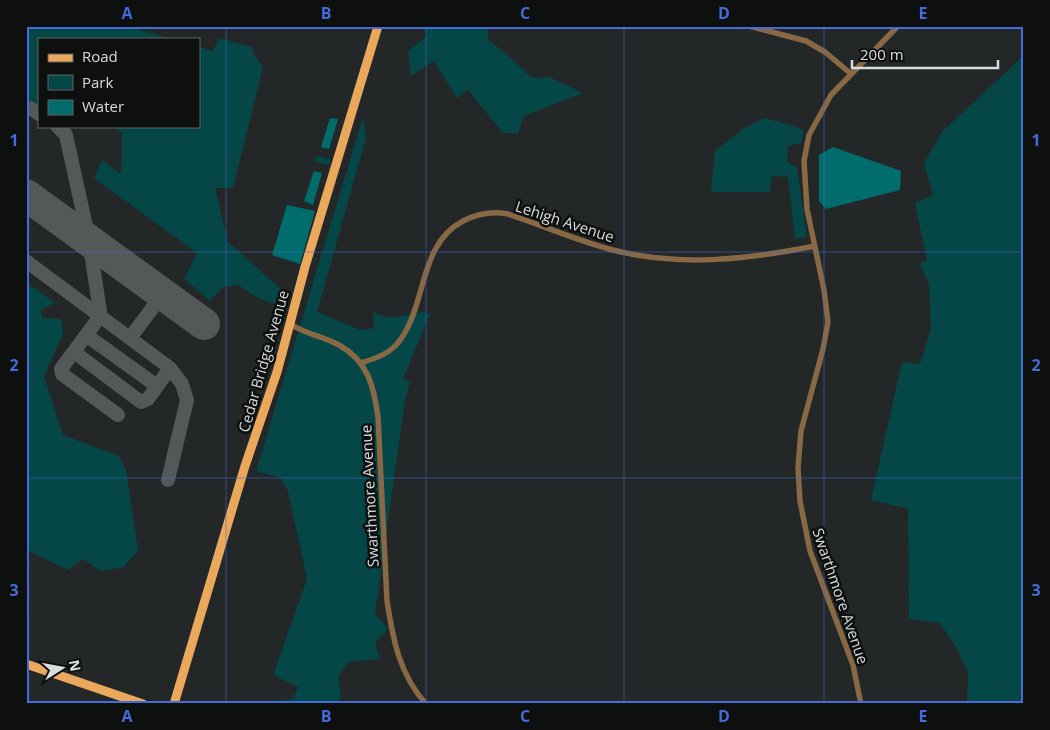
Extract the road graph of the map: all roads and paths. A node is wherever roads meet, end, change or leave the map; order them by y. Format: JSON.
{"nodes":[{"id":1,"x":378,"y":26,"type":"edge"},
{"id":2,"x":749,"y":26,"type":"edge"},
{"id":3,"x":898,"y":26,"type":"edge"},
{"id":4,"x":850,"y":73,"type":"junction"},
{"id":5,"x":815,"y":246,"type":"junction"},
{"id":6,"x":290,"y":324,"type":"junction"},
{"id":7,"x":360,"y":364,"type":"junction"},
{"id":8,"x":26,"y":664,"type":"edge"},
{"id":9,"x":109,"y":692,"type":"junction"},
{"id":10,"x":128,"y":704,"type":"edge"},
{"id":11,"x":143,"y":704,"type":"edge"},
{"id":12,"x":174,"y":704,"type":"edge"},
{"id":13,"x":426,"y":704,"type":"edge"},
{"id":14,"x":861,"y":704,"type":"edge"}],
"edges":[{"from":1,"to":6,"type":"main road","name":"Cedar Bridge Avenue"},
{"from":2,"to":4,"type":"street"},
{"from":3,"to":4,"type":"street","name":"Swarthmore Avenue"},
{"from":4,"to":5,"type":"street","name":"Swarthmore Avenue"},
{"from":5,"to":7,"type":"street","name":"Lehigh Avenue"},
{"from":5,"to":14,"type":"street","name":"Swarthmore Avenue"},
{"from":6,"to":7,"type":"street","name":"Swarthmore Avenue"},
{"from":6,"to":12,"type":"main road","name":"Cedar Bridge Avenue"},
{"from":7,"to":13,"type":"street","name":"Swarthmore Avenue"},
{"from":8,"to":9,"type":"main road"},
{"from":9,"to":10,"type":"main road"},
{"from":9,"to":11,"type":"main road"}]}
